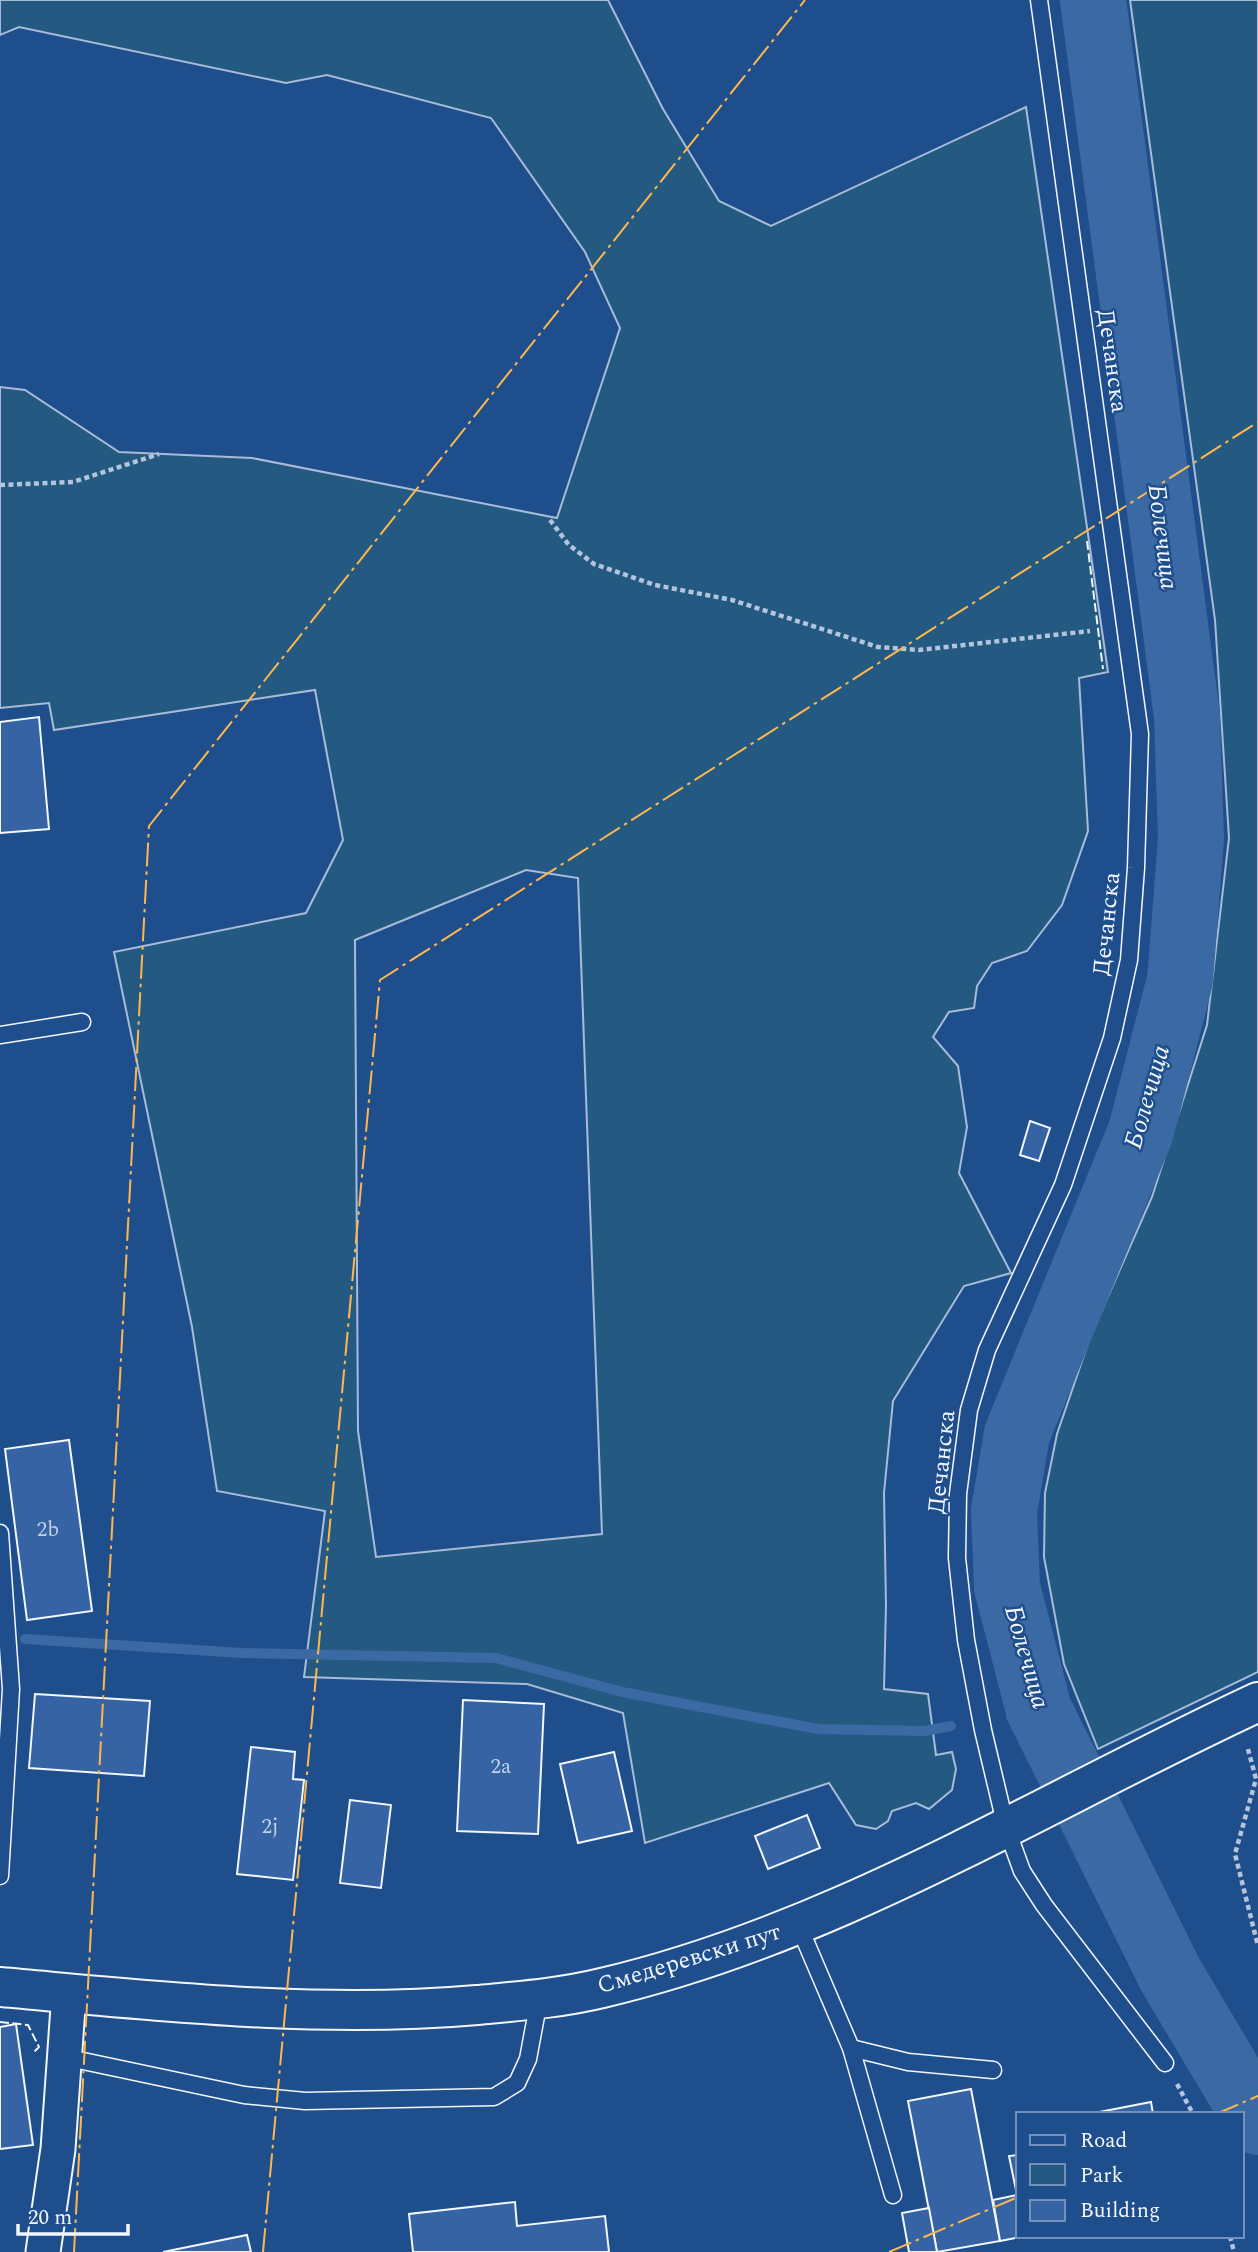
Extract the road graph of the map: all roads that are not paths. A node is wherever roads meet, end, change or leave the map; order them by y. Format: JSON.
{"nodes":[{"id":1,"x":1039,"y":0,"type":"edge"},
{"id":2,"x":82,"y":1022,"type":"dead end"},
{"id":3,"x":0,"y":1035,"type":"edge"},
{"id":4,"x":0,"y":1534,"type":"edge"},
{"id":5,"x":1,"y":1555,"type":"edge"},
{"id":6,"x":1248,"y":1706,"type":"edge"},
{"id":7,"x":1022,"y":1818,"type":"junction"},
{"id":8,"x":0,"y":1876,"type":"edge"},
{"id":9,"x":798,"y":1924,"type":"junction"},
{"id":10,"x":0,"y":1987,"type":"edge"},
{"id":11,"x":69,"y":1993,"type":"junction"},
{"id":12,"x":539,"y":1999,"type":"junction"},
{"id":13,"x":850,"y":2048,"type":"junction"},
{"id":14,"x":64,"y":2057,"type":"junction"},
{"id":15,"x":1165,"y":2063,"type":"dead end"},
{"id":16,"x":993,"y":2070,"type":"dead end"},
{"id":17,"x":892,"y":2195,"type":"dead end"},
{"id":18,"x":45,"y":2250,"type":"edge"}],
"edges":[{"from":1,"to":7,"type":"lane","name":"Дечанска"},
{"from":2,"to":3,"type":"lane"},
{"from":4,"to":5,"type":"lane"},
{"from":5,"to":8,"type":"lane"},
{"from":6,"to":7,"type":"main road","name":"Смедеревски пут"},
{"from":7,"to":9,"type":"main road","name":"Смедеревски пут"},
{"from":7,"to":15,"type":"lane","name":"Дечанска"},
{"from":9,"to":12,"type":"main road","name":"Смедеревски пут"},
{"from":9,"to":13,"type":"lane"},
{"from":10,"to":11,"type":"main road","name":"Смедеревски пут"},
{"from":11,"to":12,"type":"main road","name":"Смедеревски пут"},
{"from":11,"to":14,"type":"street"},
{"from":12,"to":14,"type":"lane"},
{"from":13,"to":16,"type":"lane"},
{"from":13,"to":17,"type":"lane"},
{"from":14,"to":18,"type":"street"}]}
